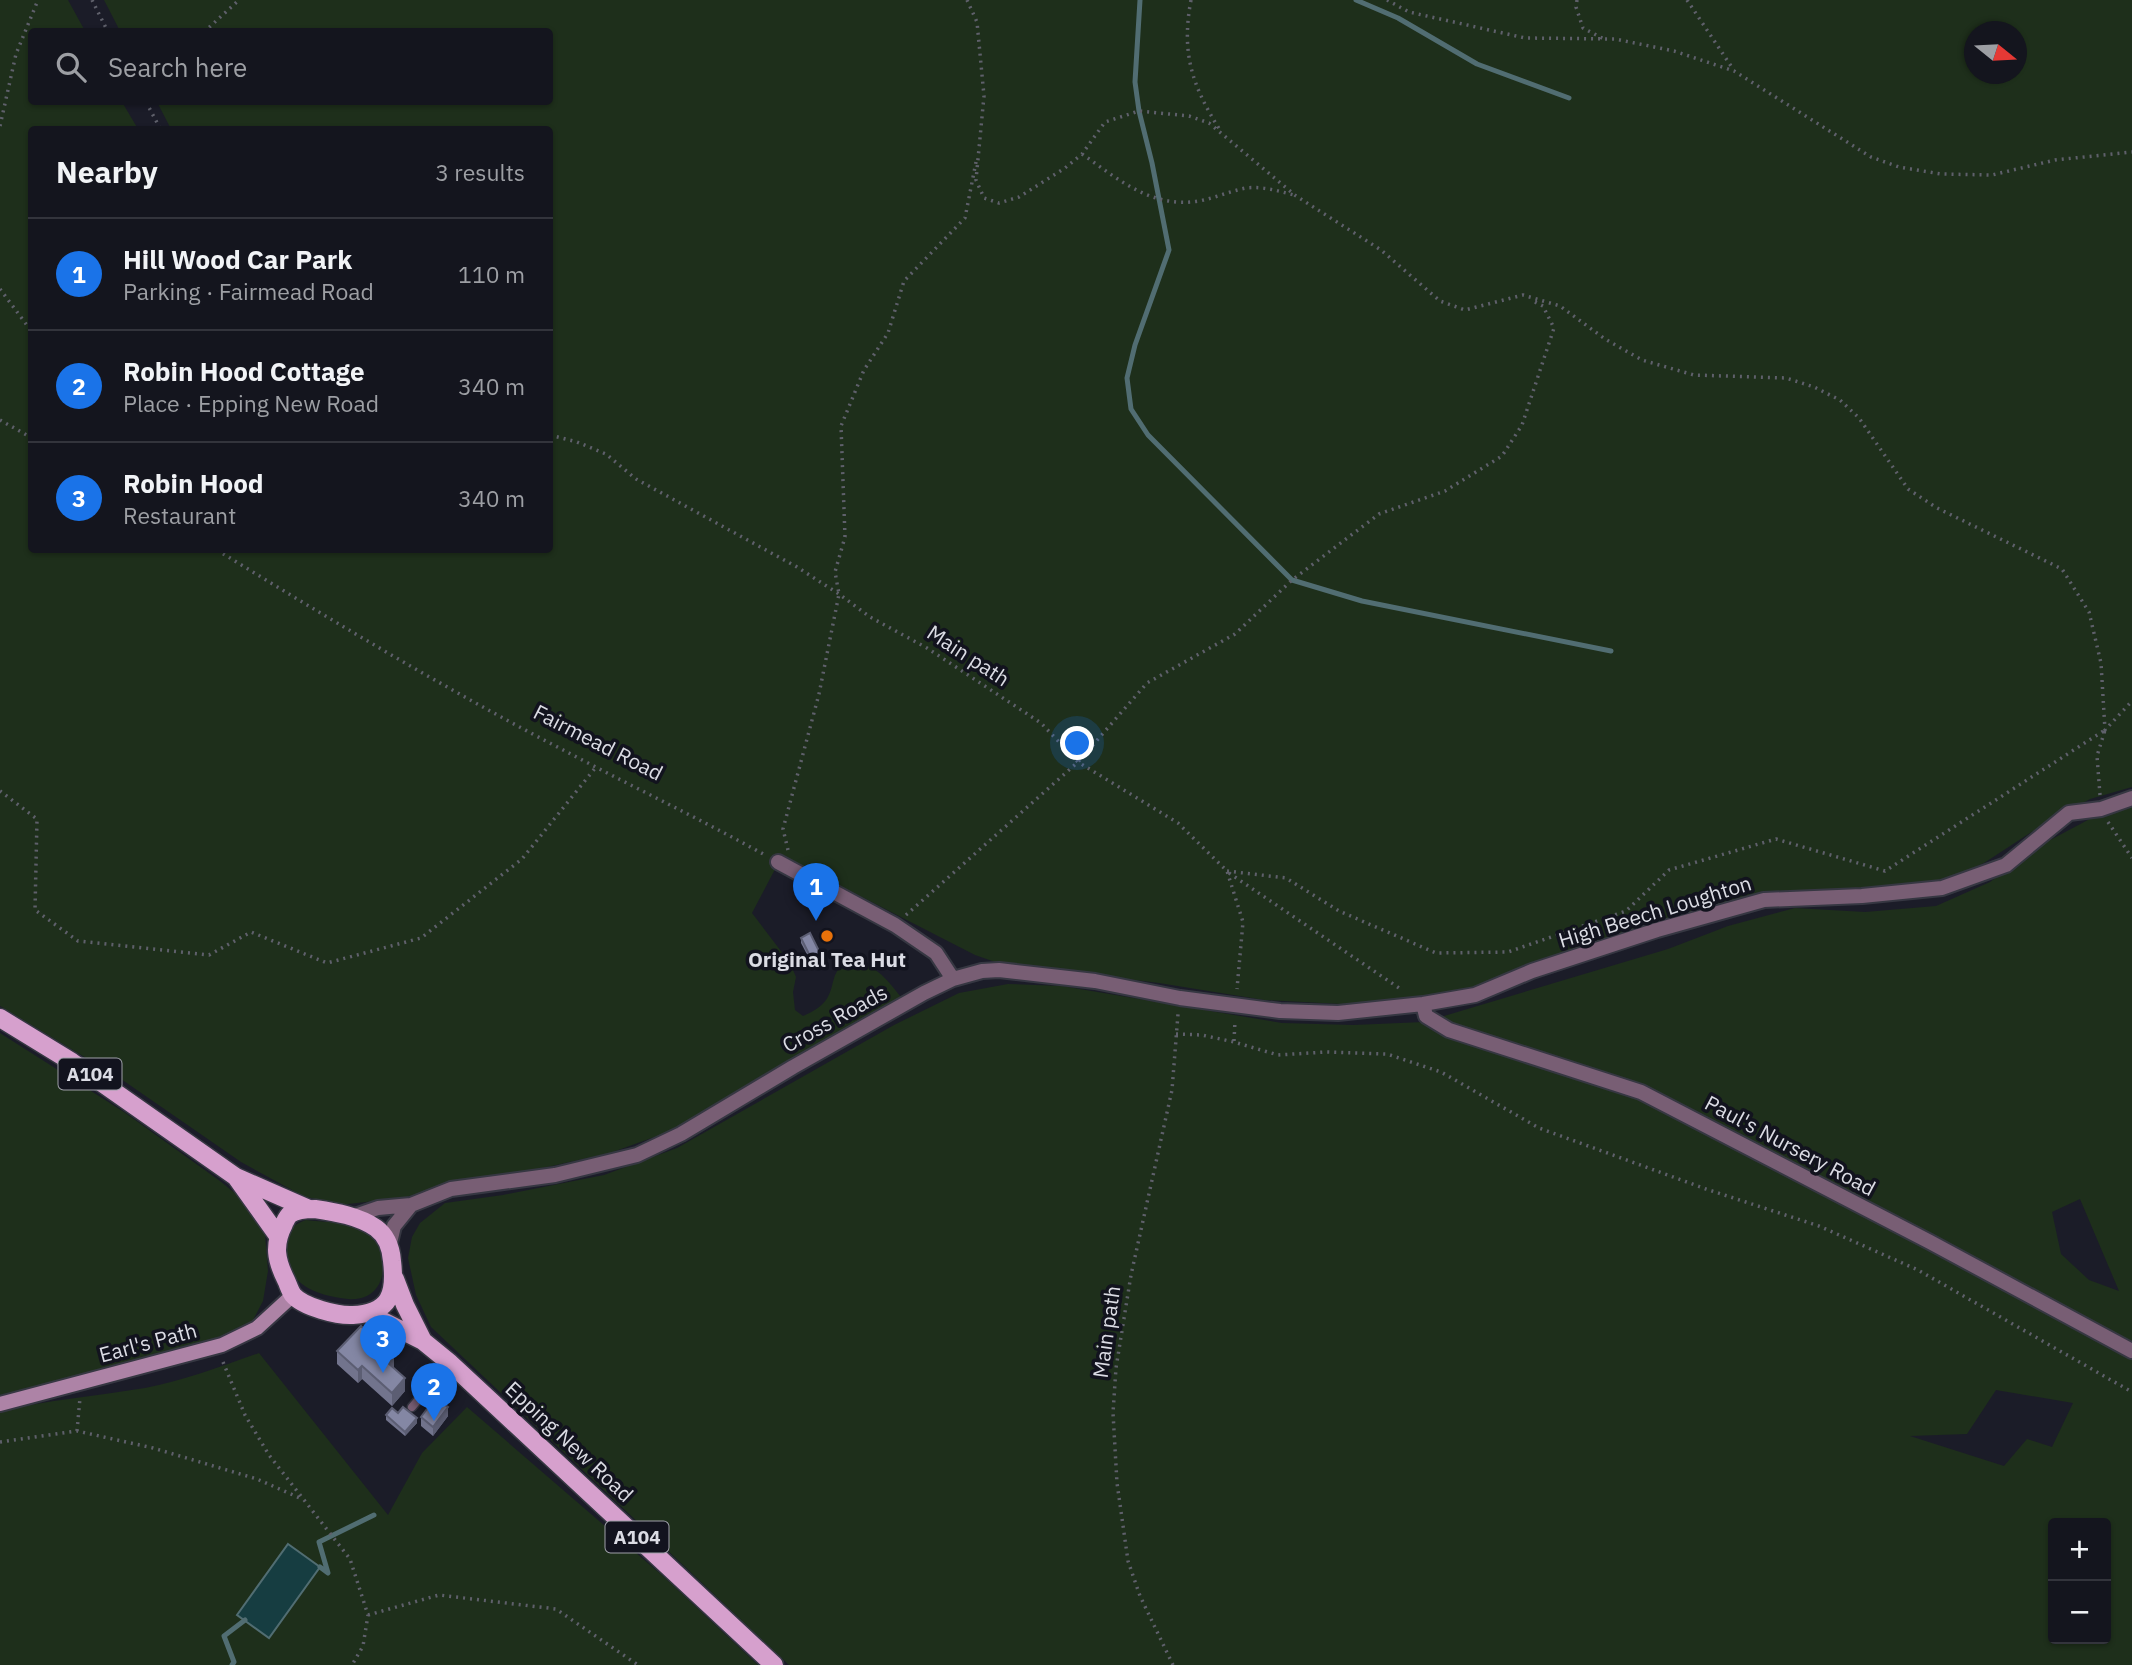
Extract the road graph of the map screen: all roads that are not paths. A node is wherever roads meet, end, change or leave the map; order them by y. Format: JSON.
{"nodes":[{"id":1,"x":2132,"y":798,"type":"edge"},
{"id":2,"x":778,"y":862,"type":"road end"},
{"id":3,"x":953,"y":979,"type":"junction"},
{"id":4,"x":1423,"y":1004,"type":"junction"},
{"id":5,"x":0,"y":1018,"type":"edge"},
{"id":6,"x":236,"y":1177,"type":"junction"},
{"id":7,"x":411,"y":1205,"type":"junction"},
{"id":8,"x":309,"y":1209,"type":"junction"},
{"id":9,"x":352,"y":1217,"type":"junction"},
{"id":10,"x":278,"y":1236,"type":"junction"},
{"id":11,"x":389,"y":1247,"type":"junction"},
{"id":12,"x":395,"y":1279,"type":"junction"},
{"id":13,"x":293,"y":1295,"type":"junction"},
{"id":14,"x":369,"y":1314,"type":"junction"},
{"id":15,"x":424,"y":1341,"type":"junction"},
{"id":16,"x":2132,"y":1351,"type":"edge"},
{"id":17,"x":450,"y":1363,"type":"junction"},
{"id":18,"x":0,"y":1405,"type":"edge"},
{"id":19,"x":412,"y":1407,"type":"dead end"},
{"id":20,"x":774,"y":1665,"type":"edge"}],
"edges":[{"from":1,"to":4,"type":"street","name":"High Beech Loughton"},
{"from":2,"to":3,"type":"street"},
{"from":3,"to":4,"type":"street","name":"Cross Roads"},
{"from":3,"to":7,"type":"street","name":"Cross Roads"},
{"from":4,"to":16,"type":"street","name":"Paul's Nursery Road"},
{"from":5,"to":6,"type":"main road","number":"A104"},
{"from":6,"to":8,"type":"main road","number":"A104"},
{"from":6,"to":10,"type":"main road","number":"A104"},
{"from":7,"to":9,"type":"street","name":"Cross Roads"},
{"from":7,"to":11,"type":"street"},
{"from":8,"to":9,"type":"main road","number":"A104"},
{"from":8,"to":10,"type":"main road"},
{"from":9,"to":11,"type":"main road","number":"A104"},
{"from":10,"to":13,"type":"main road","number":"A104"},
{"from":11,"to":12,"type":"main road","number":"A104"},
{"from":12,"to":14,"type":"main road"},
{"from":12,"to":15,"type":"main road","name":"Epping New Road","number":"A104"},
{"from":13,"to":14,"type":"main road","number":"A104"},
{"from":13,"to":18,"type":"street","name":"Earl's Path"},
{"from":14,"to":15,"type":"main road","name":"Epping New Road","number":"A104"},
{"from":15,"to":17,"type":"main road","name":"Epping New Road","number":"A104"},
{"from":17,"to":19,"type":"lane"},
{"from":17,"to":20,"type":"main road","name":"Epping New Road","number":"A104"}]}
